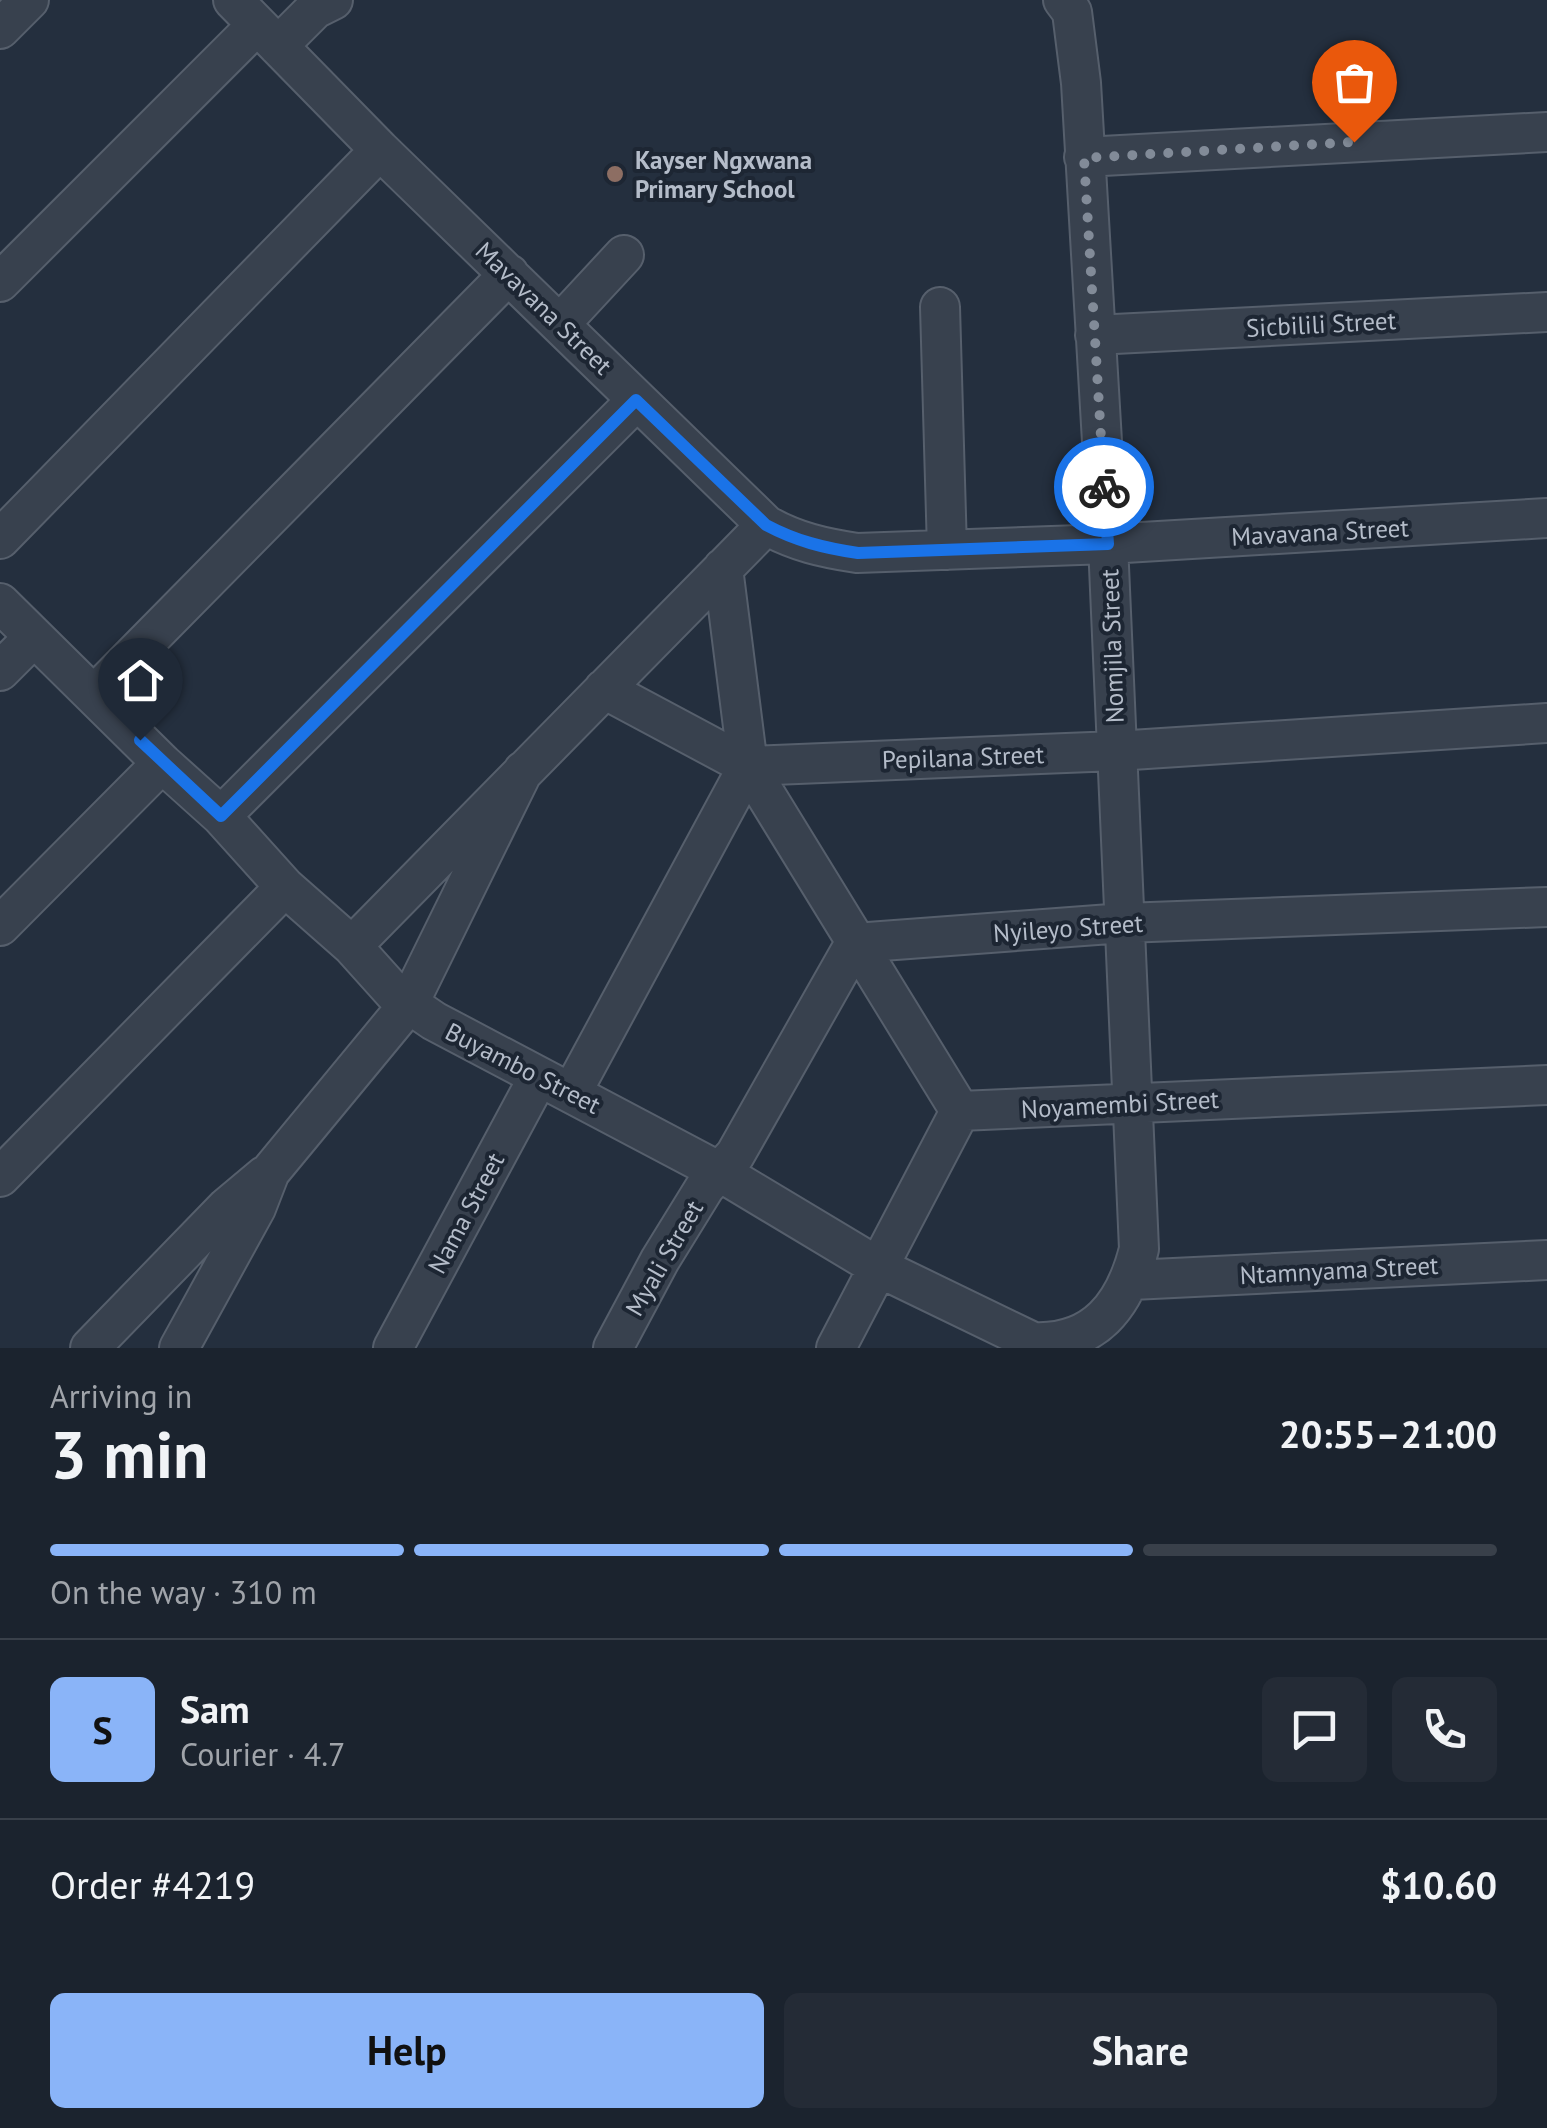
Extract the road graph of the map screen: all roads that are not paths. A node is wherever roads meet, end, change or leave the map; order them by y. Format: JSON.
{"nodes":[{"id":1,"x":28,"y":0,"type":"edge"},
{"id":2,"x":333,"y":0,"type":"edge"},
{"id":3,"x":1074,"y":4,"type":"edge"},
{"id":4,"x":256,"y":24,"type":"edge"},
{"id":5,"x":0,"y":29,"type":"edge"},
{"id":6,"x":1547,"y":132,"type":"edge"},
{"id":7,"x":380,"y":150,"type":"junction"},
{"id":8,"x":1084,"y":158,"type":"junction"},
{"id":9,"x":624,"y":256,"type":"dead end"},
{"id":10,"x":509,"y":274,"type":"junction"},
{"id":11,"x":0,"y":282,"type":"edge"},
{"id":12,"x":940,"y":306,"type":"dead end"},
{"id":13,"x":1547,"y":312,"type":"edge"},
{"id":14,"x":560,"y":324,"type":"junction"},
{"id":15,"x":1094,"y":335,"type":"junction"},
{"id":16,"x":636,"y":400,"type":"junction"},
{"id":17,"x":1547,"y":518,"type":"edge"},
{"id":18,"x":766,"y":525,"type":"junction"},
{"id":19,"x":0,"y":539,"type":"edge"},
{"id":20,"x":1108,"y":544,"type":"junction"},
{"id":21,"x":947,"y":550,"type":"junction"},
{"id":22,"x":723,"y":568,"type":"junction"},
{"id":23,"x":0,"y":603,"type":"edge"},
{"id":24,"x":34,"y":637,"type":"junction"},
{"id":25,"x":0,"y":671,"type":"edge"},
{"id":26,"x":604,"y":689,"type":"junction"},
{"id":27,"x":95,"y":694,"type":"junction"},
{"id":28,"x":1547,"y":723,"type":"edge"},
{"id":29,"x":1116,"y":750,"type":"junction"},
{"id":30,"x":162,"y":763,"type":"junction"},
{"id":31,"x":748,"y":766,"type":"junction"},
{"id":32,"x":524,"y":770,"type":"junction"},
{"id":33,"x":221,"y":816,"type":"junction"},
{"id":34,"x":285,"y":887,"type":"junction"},
{"id":35,"x":1547,"y":907,"type":"edge"},
{"id":36,"x":1124,"y":923,"type":"junction"},
{"id":37,"x":0,"y":926,"type":"edge"},
{"id":38,"x":856,"y":943,"type":"junction"},
{"id":39,"x":352,"y":946,"type":"junction"},
{"id":40,"x":408,"y":1005,"type":"junction"},
{"id":41,"x":1547,"y":1084,"type":"edge"},
{"id":42,"x":555,"y":1085,"type":"junction"},
{"id":43,"x":1132,"y":1103,"type":"junction"},
{"id":44,"x":960,"y":1112,"type":"junction"},
{"id":45,"x":270,"y":1172,"type":"junction"},
{"id":46,"x":720,"y":1172,"type":"junction"},
{"id":47,"x":0,"y":1177,"type":"edge"},
{"id":48,"x":1547,"y":1260,"type":"edge"},
{"id":49,"x":880,"y":1268,"type":"junction"},
{"id":50,"x":1132,"y":1280,"type":"junction"},
{"id":51,"x":1031,"y":1345,"type":"edge"},
{"id":52,"x":90,"y":1348,"type":"edge"},
{"id":53,"x":179,"y":1348,"type":"edge"},
{"id":54,"x":393,"y":1348,"type":"edge"},
{"id":55,"x":613,"y":1348,"type":"edge"},
{"id":56,"x":836,"y":1348,"type":"edge"}],
"edges":[{"from":1,"to":5,"type":"street"},
{"from":2,"to":4,"type":"street"},
{"from":3,"to":8,"type":"street","name":"Nomjila Street"},
{"from":4,"to":7,"type":"street","name":"Mavavana Street"},
{"from":4,"to":11,"type":"street"},
{"from":6,"to":8,"type":"street"},
{"from":7,"to":10,"type":"street","name":"Mavavana Street"},
{"from":7,"to":19,"type":"street"},
{"from":8,"to":15,"type":"street","name":"Nomjila Street"},
{"from":9,"to":14,"type":"street"},
{"from":10,"to":14,"type":"street","name":"Mavavana Street"},
{"from":10,"to":27,"type":"street"},
{"from":12,"to":21,"type":"street"},
{"from":13,"to":15,"type":"street","name":"Sicbilili Street"},
{"from":14,"to":16,"type":"street","name":"Mavavana Street"},
{"from":15,"to":20,"type":"street","name":"Nomjila Street"},
{"from":16,"to":18,"type":"street","name":"Mavavana Street"},
{"from":16,"to":33,"type":"street"},
{"from":17,"to":20,"type":"street","name":"Mavavana Street"},
{"from":18,"to":21,"type":"street","name":"Mavavana Street"},
{"from":18,"to":22,"type":"street"},
{"from":20,"to":21,"type":"street","name":"Mavavana Street"},
{"from":20,"to":29,"type":"street","name":"Nomjila Street"},
{"from":22,"to":26,"type":"street"},
{"from":22,"to":31,"type":"street"},
{"from":23,"to":24,"type":"street","name":"Buyambo Street"},
{"from":24,"to":25,"type":"street"},
{"from":24,"to":27,"type":"street","name":"Buyambo Street"},
{"from":26,"to":31,"type":"street"},
{"from":26,"to":32,"type":"street"},
{"from":27,"to":30,"type":"street","name":"Buyambo Street"},
{"from":28,"to":29,"type":"street","name":"Pepilana Street"},
{"from":29,"to":31,"type":"street","name":"Pepilana Street"},
{"from":29,"to":36,"type":"street","name":"Nomjila Street"},
{"from":30,"to":33,"type":"street","name":"Buyambo Street"},
{"from":30,"to":37,"type":"street"},
{"from":31,"to":38,"type":"street"},
{"from":31,"to":42,"type":"street"},
{"from":32,"to":39,"type":"street"},
{"from":32,"to":40,"type":"street"},
{"from":33,"to":34,"type":"street","name":"Buyambo Street"},
{"from":34,"to":39,"type":"street","name":"Buyambo Street"},
{"from":34,"to":47,"type":"street"},
{"from":35,"to":36,"type":"street","name":"Nyileyo Street"},
{"from":36,"to":38,"type":"street","name":"Nyileyo Street"},
{"from":36,"to":43,"type":"street","name":"Nomjila Street"},
{"from":38,"to":44,"type":"street"},
{"from":38,"to":46,"type":"street"},
{"from":39,"to":40,"type":"street","name":"Buyambo Street"},
{"from":40,"to":42,"type":"street","name":"Buyambo Street"},
{"from":40,"to":45,"type":"street"},
{"from":41,"to":43,"type":"street","name":"Noyamembi Street"},
{"from":42,"to":46,"type":"street","name":"Buyambo Street"},
{"from":42,"to":54,"type":"street","name":"Nama Street"},
{"from":43,"to":44,"type":"street","name":"Noyamembi Street"},
{"from":43,"to":50,"type":"street","name":"Nomjila Street"},
{"from":44,"to":49,"type":"street"},
{"from":45,"to":52,"type":"street"},
{"from":45,"to":53,"type":"street"},
{"from":46,"to":49,"type":"street","name":"Buyambo Street"},
{"from":46,"to":55,"type":"street","name":"Myali Street"},
{"from":48,"to":50,"type":"street","name":"Ntamnyama Street"},
{"from":49,"to":51,"type":"street","name":"Buyambo Street"},
{"from":49,"to":56,"type":"street"},
{"from":50,"to":51,"type":"street","name":"Buyambo Street"}]}
